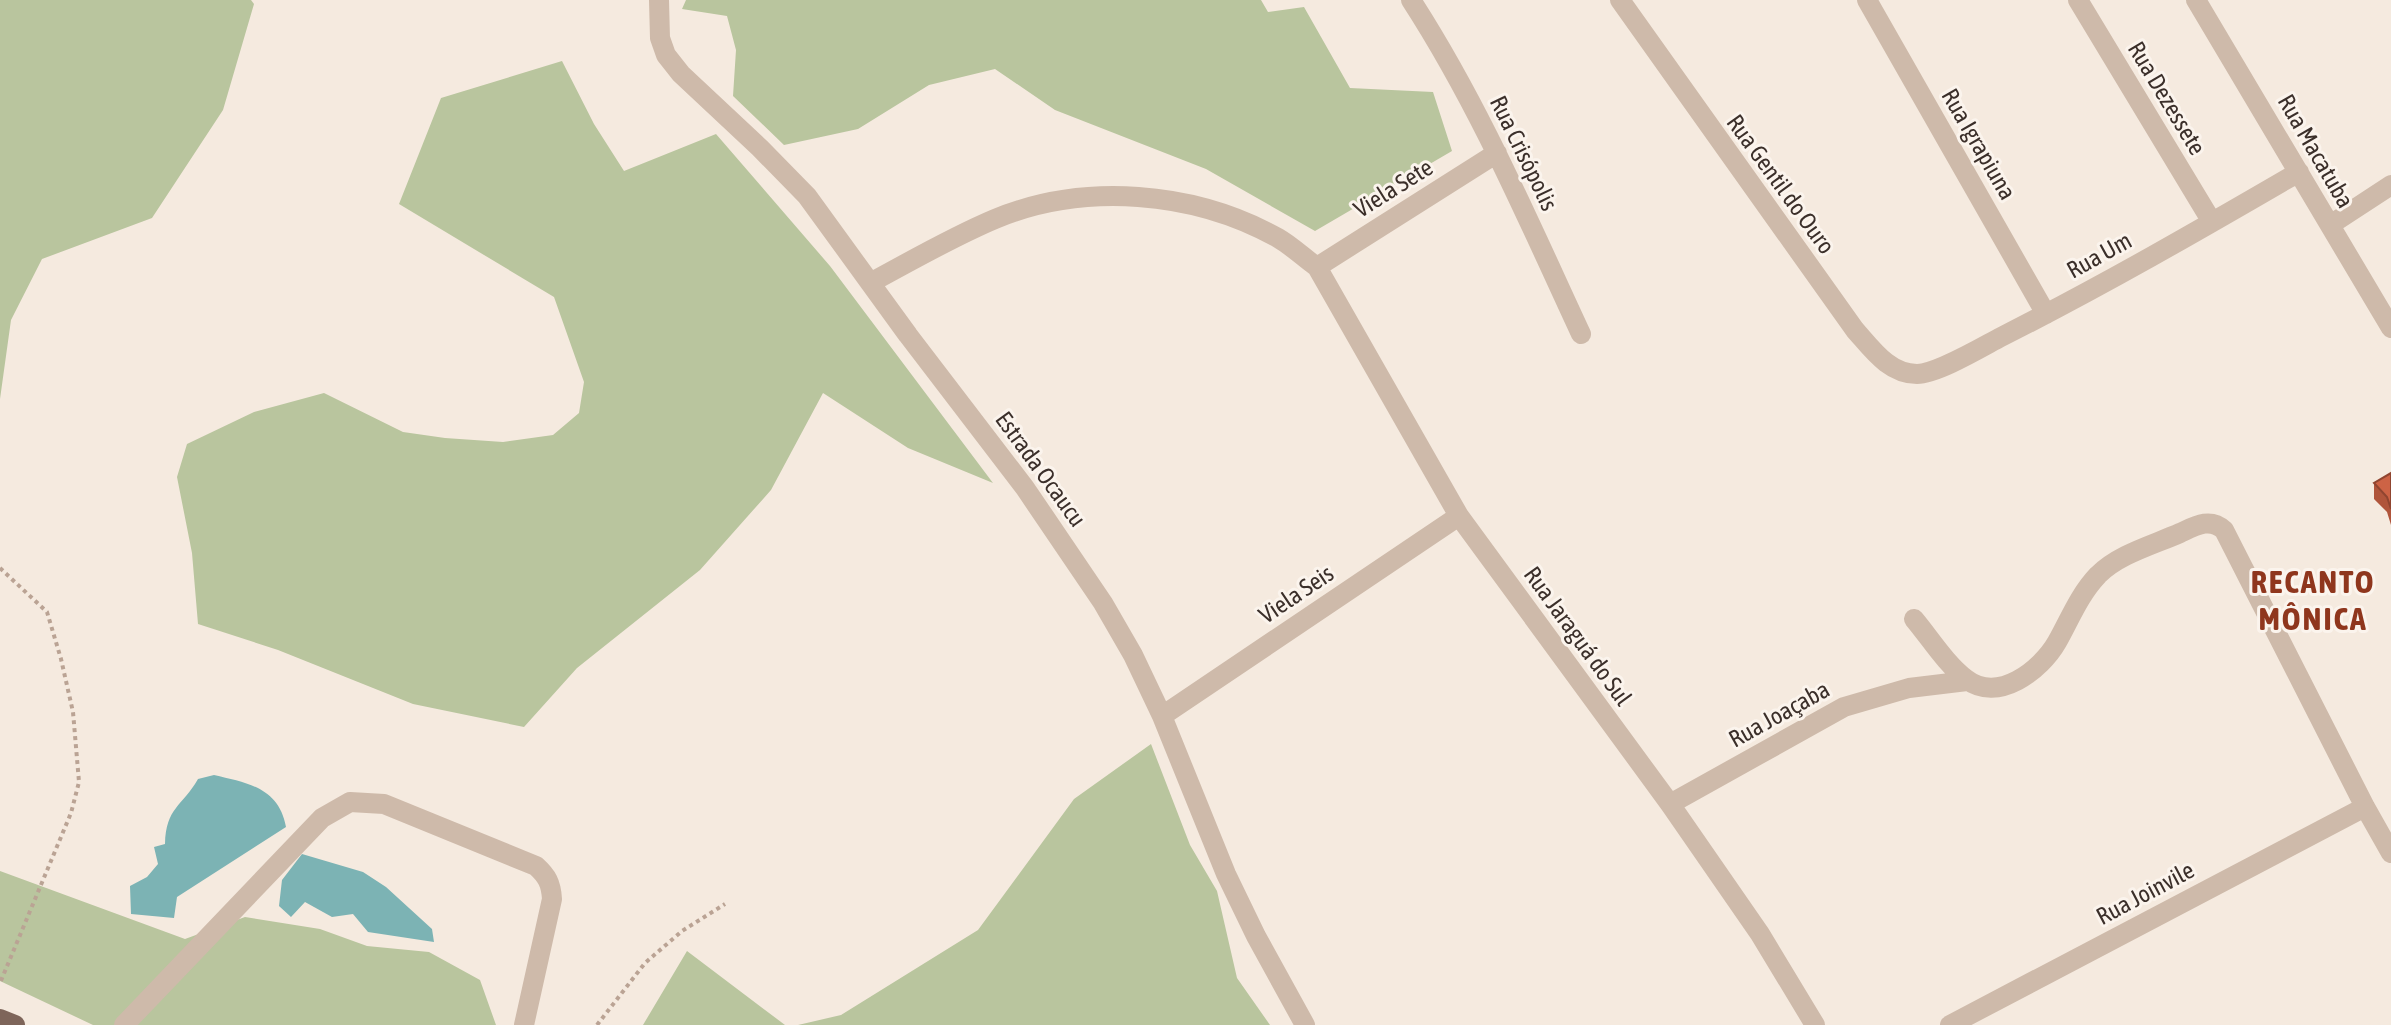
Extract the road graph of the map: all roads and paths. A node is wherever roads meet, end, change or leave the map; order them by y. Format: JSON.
{"nodes":[{"id":1,"x":659,"y":0,"type":"edge"},
{"id":2,"x":1411,"y":0,"type":"edge"},
{"id":3,"x":1620,"y":0,"type":"edge"},
{"id":4,"x":1867,"y":0,"type":"edge"},
{"id":5,"x":2078,"y":0,"type":"edge"},
{"id":6,"x":2196,"y":0,"type":"edge"},
{"id":7,"x":1497,"y":153,"type":"junction"},
{"id":8,"x":2299,"y":172,"type":"junction"},
{"id":9,"x":2391,"y":185,"type":"edge"},
{"id":10,"x":2212,"y":222,"type":"junction"},
{"id":11,"x":2330,"y":225,"type":"junction"},
{"id":12,"x":1317,"y":267,"type":"junction"},
{"id":13,"x":870,"y":283,"type":"junction"},
{"id":14,"x":2046,"y":314,"type":"junction"},
{"id":15,"x":2391,"y":328,"type":"edge"},
{"id":16,"x":1581,"y":334,"type":"dead end"},
{"id":17,"x":1919,"y":374,"type":"joint"},
{"id":18,"x":1459,"y":516,"type":"junction"},
{"id":19,"x":0,"y":568,"type":"edge"},
{"id":20,"x":1914,"y":619,"type":"dead end"},
{"id":21,"x":1967,"y":681,"type":"junction"},
{"id":22,"x":1162,"y":716,"type":"junction"},
{"id":23,"x":1670,"y":804,"type":"junction"},
{"id":24,"x":2365,"y":807,"type":"junction"},
{"id":25,"x":2391,"y":853,"type":"edge"},
{"id":26,"x":725,"y":904,"type":"dead end"},
{"id":27,"x":0,"y":983,"type":"edge"},
{"id":28,"x":0,"y":1019,"type":"edge"},
{"id":29,"x":15,"y":1025,"type":"edge"},
{"id":30,"x":124,"y":1025,"type":"edge"},
{"id":31,"x":524,"y":1025,"type":"edge"},
{"id":32,"x":597,"y":1025,"type":"edge"},
{"id":33,"x":1305,"y":1025,"type":"edge"},
{"id":34,"x":1815,"y":1025,"type":"edge"},
{"id":35,"x":1950,"y":1025,"type":"edge"}],
"edges":[{"from":1,"to":13,"type":"street","name":"Estrada Ocaucu"},
{"from":2,"to":7,"type":"street","name":"Rua Crisópolis"},
{"from":3,"to":17,"type":"street","name":"Rua Gentil do Ouro"},
{"from":4,"to":14,"type":"street","name":"Rua Igrapiuna"},
{"from":5,"to":10,"type":"street","name":"Rua Dezessete"},
{"from":6,"to":8,"type":"street","name":"Rua Macatuba"},
{"from":7,"to":12,"type":"street","name":"Viela Sete"},
{"from":7,"to":16,"type":"street","name":"Rua Crisópolis"},
{"from":8,"to":10,"type":"street","name":"Rua Um"},
{"from":8,"to":11,"type":"street","name":"Rua Macatuba"},
{"from":9,"to":11,"type":"street"},
{"from":10,"to":14,"type":"street","name":"Rua Um"},
{"from":11,"to":15,"type":"street","name":"Rua Macatuba"},
{"from":12,"to":13,"type":"street"},
{"from":12,"to":18,"type":"street","name":"Rua Jaraguá do Sul"},
{"from":13,"to":22,"type":"street","name":"Estrada Ocaucu"},
{"from":14,"to":17,"type":"street","name":"Rua Um"},
{"from":18,"to":22,"type":"street","name":"Viela Seis"},
{"from":18,"to":23,"type":"street","name":"Rua Jaraguá do Sul"},
{"from":19,"to":27,"type":"path"},
{"from":20,"to":21,"type":"street"},
{"from":21,"to":23,"type":"street","name":"Rua Joaçaba"},
{"from":21,"to":24,"type":"street","name":"Rua Joaçaba"},
{"from":22,"to":33,"type":"street","name":"Estrada Ocaucu"},
{"from":23,"to":34,"type":"street","name":"Rua Jaraguá do Sul"},
{"from":24,"to":25,"type":"street"},
{"from":24,"to":35,"type":"street","name":"Rua Joinvile"},
{"from":26,"to":32,"type":"path"},
{"from":28,"to":29,"type":"main road"},
{"from":30,"to":31,"type":"street"}]}
